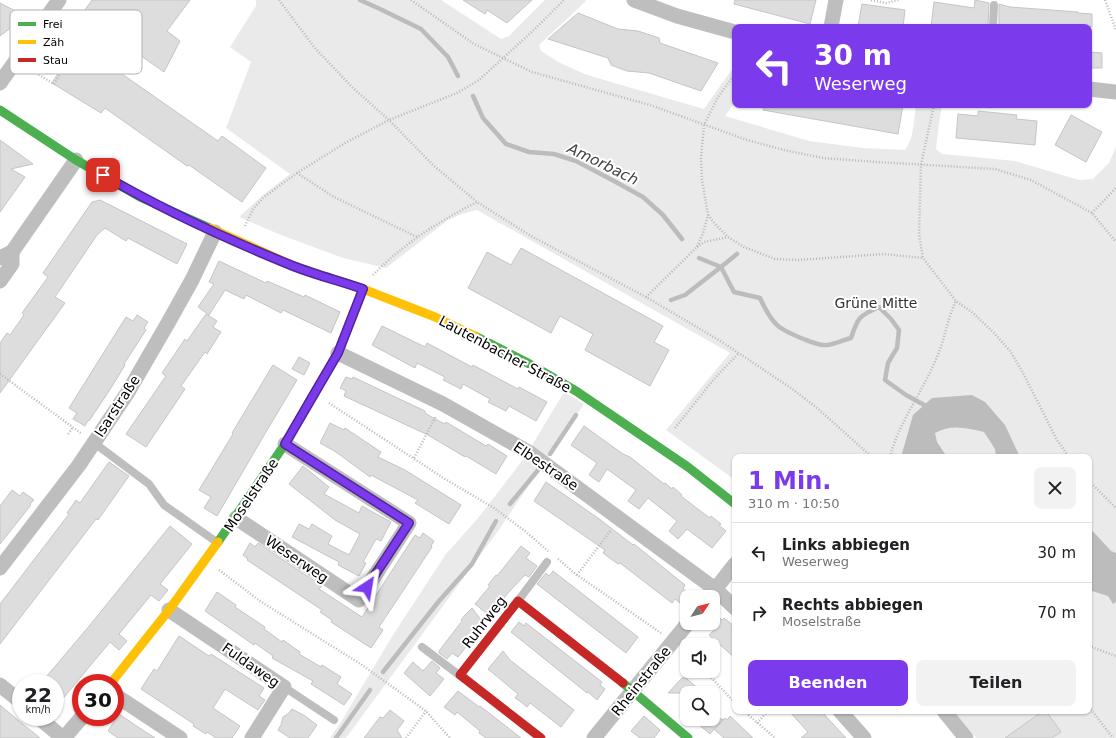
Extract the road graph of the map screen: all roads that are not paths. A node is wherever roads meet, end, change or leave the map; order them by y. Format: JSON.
{"nodes":[{"id":1,"x":59,"y":0,"type":"edge"},
{"id":2,"x":636,"y":0,"type":"edge"},
{"id":3,"x":836,"y":0,"type":"edge"},
{"id":4,"x":994,"y":5,"type":"dead end"},
{"id":5,"x":52,"y":10,"type":"edge"},
{"id":6,"x":832,"y":24,"type":"edge"},
{"id":7,"x":993,"y":24,"type":"edge"},
{"id":8,"x":732,"y":31,"type":"edge"},
{"id":9,"x":10,"y":69,"type":"edge"},
{"id":10,"x":0,"y":83,"type":"edge"},
{"id":11,"x":1092,"y":89,"type":"edge"},
{"id":12,"x":1116,"y":92,"type":"edge"},
{"id":13,"x":0,"y":110,"type":"edge"},
{"id":14,"x":76,"y":160,"type":"junction"},
{"id":15,"x":215,"y":232,"type":"junction"},
{"id":16,"x":6,"y":255,"type":"edge"},
{"id":17,"x":0,"y":281,"type":"edge"},
{"id":18,"x":363,"y":289,"type":"junction"},
{"id":19,"x":338,"y":353,"type":"junction"},
{"id":20,"x":93,"y":442,"type":"junction"},
{"id":21,"x":285,"y":444,"type":"junction"},
{"id":22,"x":732,"y":502,"type":"edge"},
{"id":23,"x":236,"y":518,"type":"junction"},
{"id":24,"x":218,"y":543,"type":"junction"},
{"id":25,"x":547,"y":562,"type":"dead end"},
{"id":26,"x":0,"y":568,"type":"edge"},
{"id":27,"x":732,"y":568,"type":"edge"},
{"id":28,"x":708,"y":590,"type":"edge"},
{"id":29,"x":714,"y":590,"type":"edge"},
{"id":30,"x":720,"y":598,"type":"edge"},
{"id":31,"x":518,"y":601,"type":"junction"},
{"id":32,"x":732,"y":606,"type":"edge"},
{"id":33,"x":169,"y":610,"type":"junction"},
{"id":34,"x":682,"y":630,"type":"edge"},
{"id":35,"x":422,"y":647,"type":"dead end"},
{"id":36,"x":118,"y":674,"type":"edge"},
{"id":37,"x":460,"y":675,"type":"junction"},
{"id":38,"x":0,"y":685,"type":"edge"},
{"id":39,"x":284,"y":687,"type":"junction"},
{"id":40,"x":633,"y":690,"type":"junction"},
{"id":41,"x":12,"y":695,"type":"edge"},
{"id":42,"x":124,"y":701,"type":"edge"},
{"id":43,"x":843,"y":714,"type":"edge"},
{"id":44,"x":946,"y":714,"type":"edge"},
{"id":45,"x":334,"y":720,"type":"dead end"},
{"id":46,"x":49,"y":726,"type":"edge"},
{"id":47,"x":74,"y":726,"type":"edge"},
{"id":48,"x":64,"y":738,"type":"edge"},
{"id":49,"x":180,"y":738,"type":"edge"},
{"id":50,"x":252,"y":738,"type":"edge"},
{"id":51,"x":541,"y":738,"type":"edge"},
{"id":52,"x":594,"y":738,"type":"edge"},
{"id":53,"x":688,"y":738,"type":"edge"},
{"id":54,"x":864,"y":738,"type":"edge"},
{"id":55,"x":966,"y":738,"type":"edge"}],
"edges":[{"from":1,"to":5,"type":"street"},
{"from":2,"to":8,"type":"street"},
{"from":3,"to":6,"type":"street"},
{"from":4,"to":7,"type":"lane"},
{"from":9,"to":10,"type":"street"},
{"from":11,"to":12,"type":"street"},
{"from":13,"to":14,"type":"street","name":"Lautenbacher Straße"},
{"from":14,"to":15,"type":"street","name":"Lautenbacher Straße"},
{"from":14,"to":16,"type":"street"},
{"from":15,"to":18,"type":"street","name":"Lautenbacher Straße"},
{"from":15,"to":20,"type":"street","name":"Isarstraße"},
{"from":16,"to":17,"type":"street"},
{"from":18,"to":19,"type":"street","name":"Moselstraße"},
{"from":18,"to":22,"type":"street","name":"Lautenbacher Straße"},
{"from":19,"to":21,"type":"street","name":"Moselstraße"},
{"from":19,"to":28,"type":"street","name":"Elbestraße"},
{"from":20,"to":24,"type":"lane"},
{"from":20,"to":26,"type":"street","name":"Isarstraße"},
{"from":21,"to":23,"type":"street","name":"Moselstraße"},
{"from":21,"to":23,"type":"street","name":"Weserweg"},
{"from":23,"to":24,"type":"street","name":"Moselstraße"},
{"from":24,"to":33,"type":"street","name":"Moselstraße"},
{"from":25,"to":31,"type":"lane"},
{"from":27,"to":29,"type":"street"},
{"from":30,"to":32,"type":"street","name":"Elbestraße"},
{"from":31,"to":37,"type":"street","name":"Ruhrweg"},
{"from":31,"to":40,"type":"street","name":"Ruhrweg"},
{"from":33,"to":36,"type":"street","name":"Moselstraße"},
{"from":33,"to":39,"type":"street","name":"Fuldaweg"},
{"from":34,"to":40,"type":"street","name":"Rheinstraße"},
{"from":35,"to":37,"type":"lane"},
{"from":37,"to":51,"type":"street"},
{"from":38,"to":41,"type":"street"},
{"from":39,"to":45,"type":"lane"},
{"from":39,"to":50,"type":"street","name":"Fuldaweg"},
{"from":40,"to":52,"type":"street","name":"Rheinstraße"},
{"from":40,"to":53,"type":"street","name":"Ruhrweg"},
{"from":42,"to":49,"type":"street"},
{"from":43,"to":54,"type":"street"},
{"from":44,"to":55,"type":"street"},
{"from":46,"to":48,"type":"street"},
{"from":47,"to":48,"type":"street"}]}
